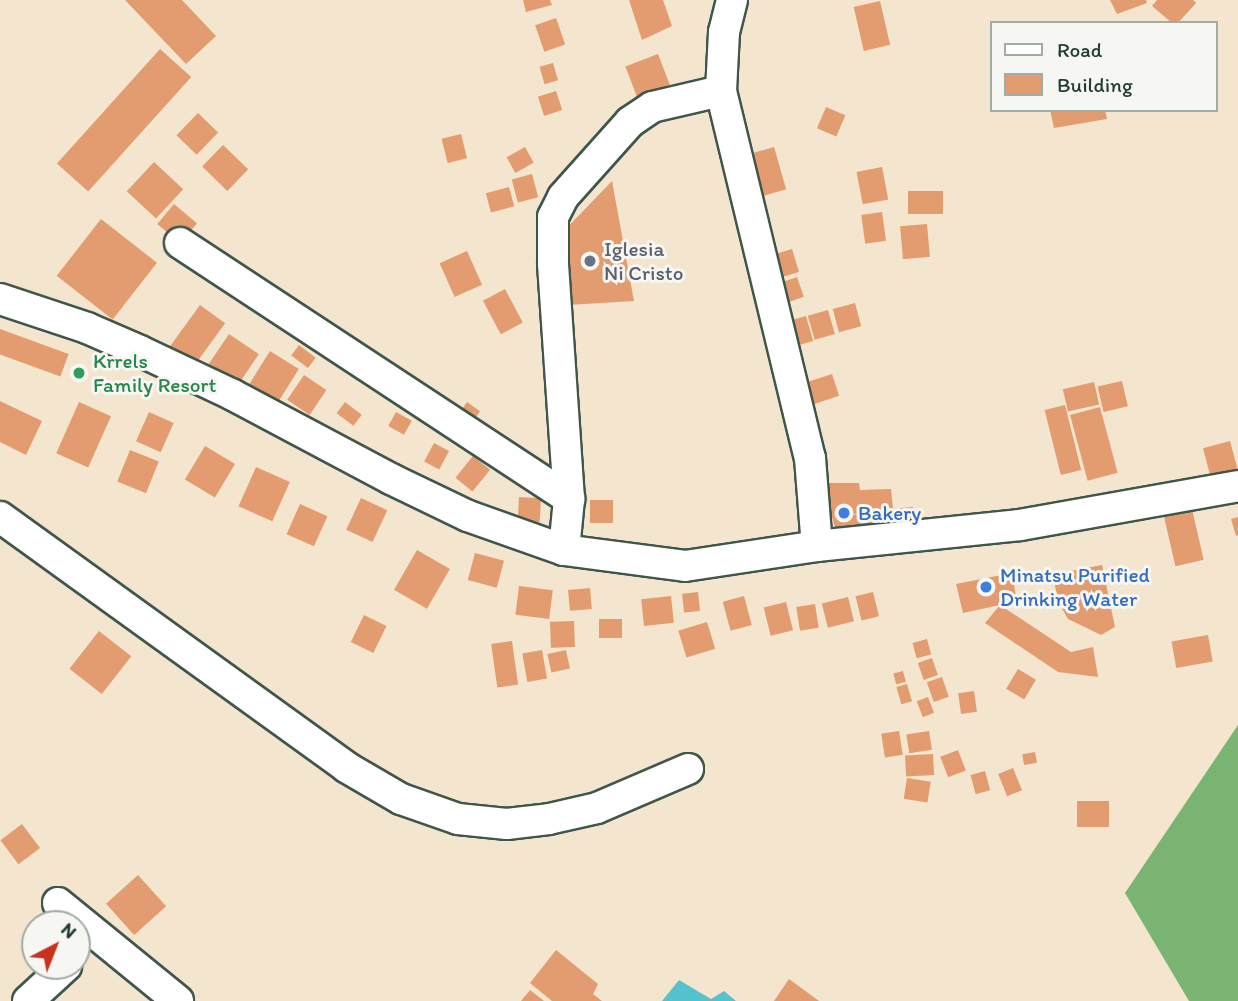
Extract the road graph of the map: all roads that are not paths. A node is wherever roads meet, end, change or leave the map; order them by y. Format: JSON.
{"nodes":[{"id":1,"x":732,"y":0,"type":"edge"},
{"id":2,"x":721,"y":92,"type":"junction"},
{"id":3,"x":180,"y":243,"type":"dead end"},
{"id":4,"x":0,"y":299,"type":"edge"},
{"id":5,"x":1238,"y":486,"type":"edge"},
{"id":6,"x":569,"y":499,"type":"junction"},
{"id":7,"x":0,"y":517,"type":"edge"},
{"id":8,"x":817,"y":546,"type":"junction"},
{"id":9,"x":564,"y":550,"type":"junction"},
{"id":10,"x":688,"y":769,"type":"dead end"},
{"id":11,"x":58,"y":903,"type":"dead end"},
{"id":12,"x":99,"y":934,"type":"junction"},
{"id":13,"x":91,"y":942,"type":"edge"},
{"id":14,"x":51,"y":980,"type":"edge"},
{"id":15,"x":29,"y":1001,"type":"edge"},
{"id":16,"x":178,"y":1001,"type":"edge"}],
"edges":[{"from":1,"to":2,"type":"street"},
{"from":2,"to":6,"type":"street"},
{"from":2,"to":8,"type":"street"},
{"from":3,"to":6,"type":"street"},
{"from":4,"to":9,"type":"street"},
{"from":5,"to":8,"type":"street"},
{"from":6,"to":9,"type":"street"},
{"from":7,"to":10,"type":"street"},
{"from":8,"to":9,"type":"street"},
{"from":11,"to":12,"type":"street"},
{"from":12,"to":13,"type":"street"},
{"from":12,"to":16,"type":"street"},
{"from":14,"to":15,"type":"street"}]}
